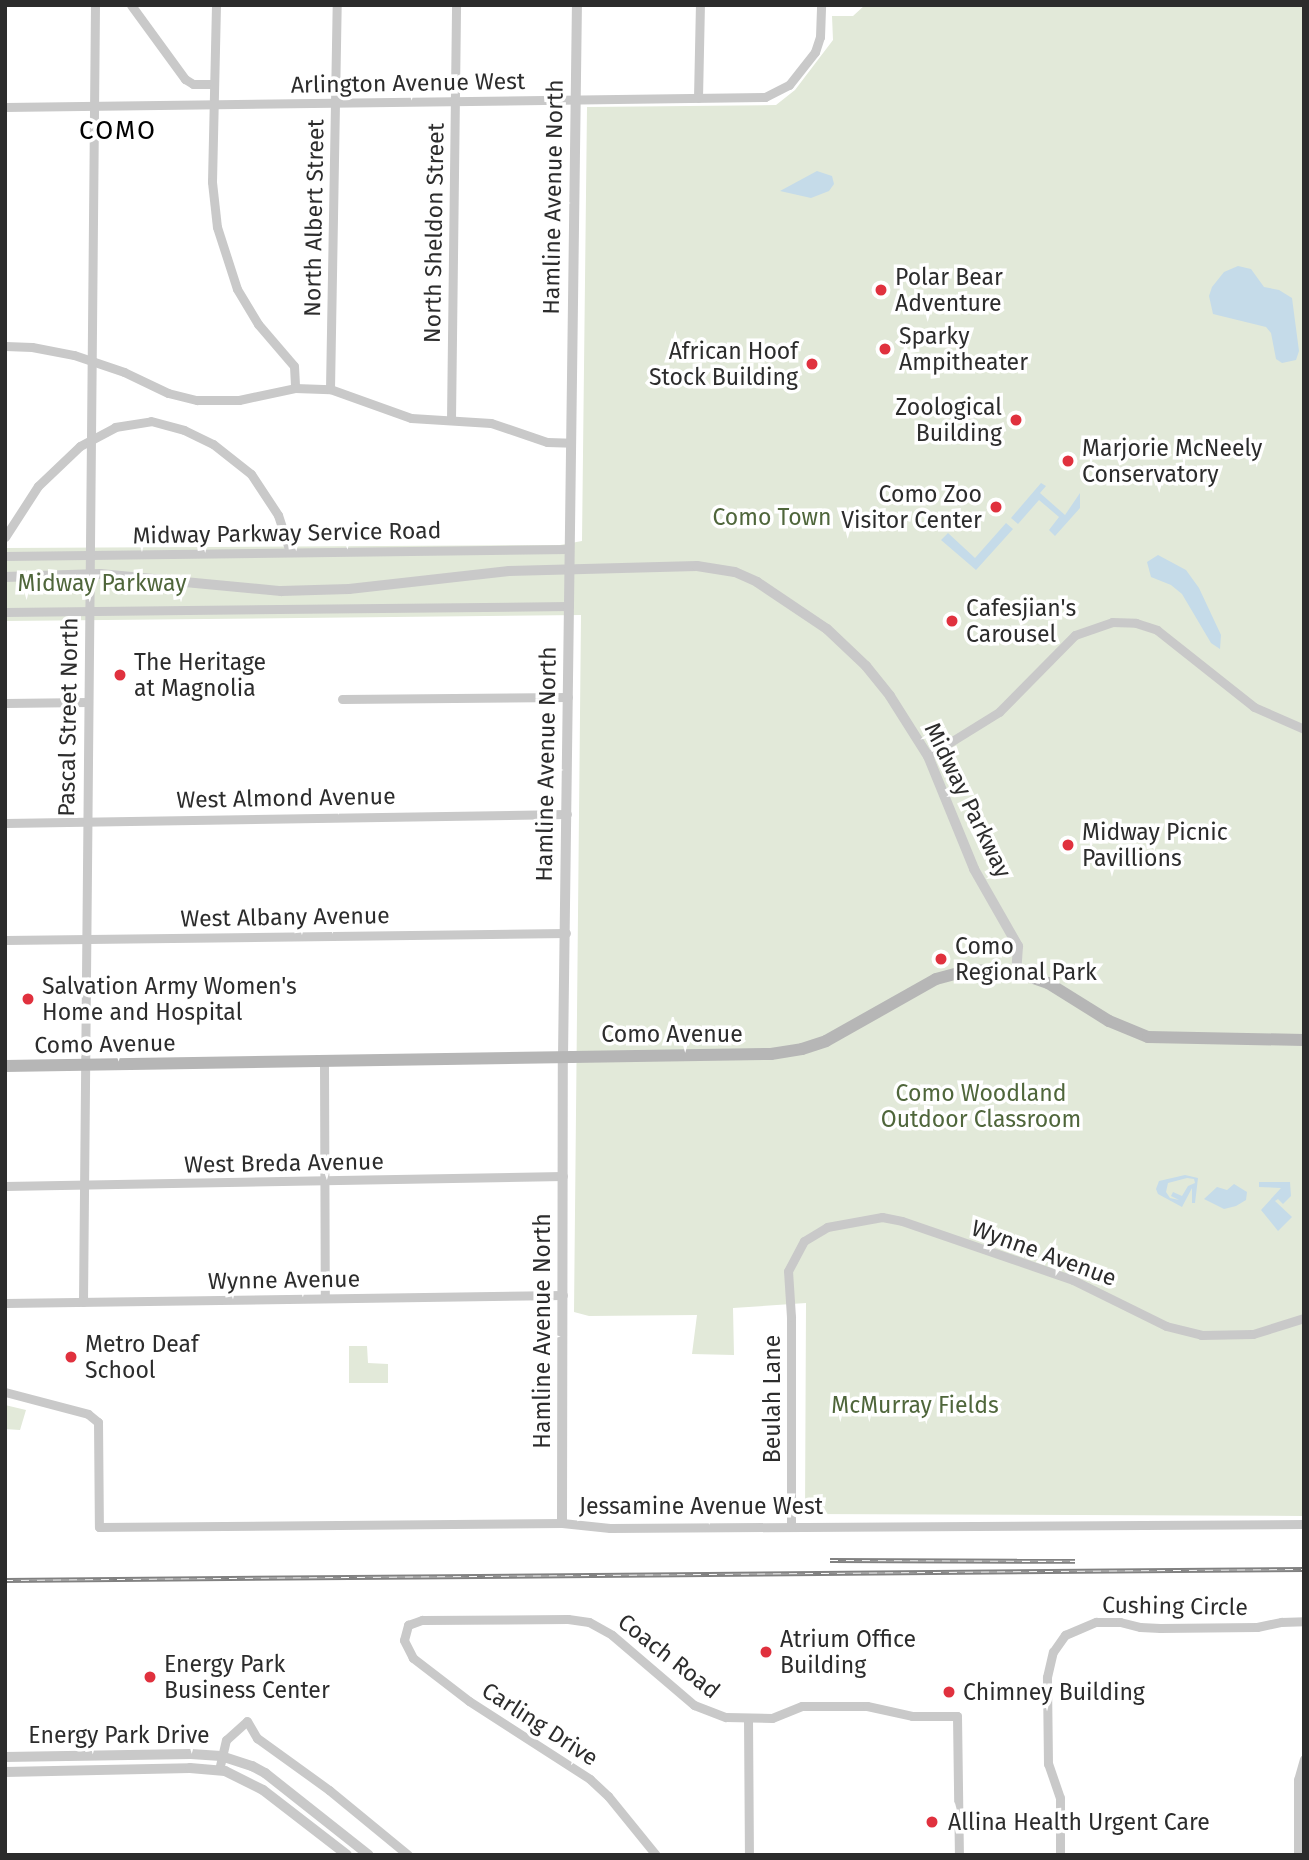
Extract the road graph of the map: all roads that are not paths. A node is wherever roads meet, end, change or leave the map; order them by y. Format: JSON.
{"nodes":[{"id":1,"x":95,"y":5,"type":"edge"},
{"id":2,"x":131,"y":5,"type":"edge"},
{"id":3,"x":216,"y":5,"type":"edge"},
{"id":4,"x":337,"y":5,"type":"edge"},
{"id":5,"x":456,"y":5,"type":"edge"},
{"id":6,"x":577,"y":5,"type":"edge"},
{"id":7,"x":700,"y":5,"type":"edge"},
{"id":8,"x":821,"y":5,"type":"edge"},
{"id":9,"x":214,"y":84,"type":"junction"},
{"id":10,"x":698,"y":98,"type":"junction"},
{"id":11,"x":575,"y":100,"type":"junction"},
{"id":12,"x":455,"y":101,"type":"junction"},
{"id":13,"x":335,"y":103,"type":"junction"},
{"id":14,"x":215,"y":104,"type":"junction"},
{"id":15,"x":94,"y":106,"type":"junction"},
{"id":16,"x":5,"y":107,"type":"edge"},
{"id":17,"x":5,"y":346,"type":"edge"},
{"id":18,"x":92,"y":360,"type":"junction"},
{"id":19,"x":295,"y":388,"type":"junction"},
{"id":20,"x":330,"y":389,"type":"junction"},
{"id":21,"x":451,"y":420,"type":"junction"},
{"id":22,"x":90,"y":438,"type":"junction"},
{"id":23,"x":570,"y":443,"type":"junction"},
{"id":24,"x":5,"y":537,"type":"edge"},
{"id":25,"x":569,"y":549,"type":"junction"},
{"id":26,"x":290,"y":552,"type":"junction"},
{"id":27,"x":89,"y":555,"type":"junction"},
{"id":28,"x":5,"y":556,"type":"edge"},
{"id":29,"x":569,"y":571,"type":"junction"},
{"id":30,"x":89,"y":573,"type":"junction"},
{"id":31,"x":5,"y":577,"type":"edge"},
{"id":32,"x":569,"y":606,"type":"junction"},
{"id":33,"x":89,"y":611,"type":"junction"},
{"id":34,"x":5,"y":612,"type":"edge"},
{"id":35,"x":568,"y":696,"type":"junction"},
{"id":36,"x":342,"y":699,"type":"dead end"},
{"id":37,"x":88,"y":702,"type":"junction"},
{"id":38,"x":5,"y":703,"type":"edge"},
{"id":39,"x":1304,"y":729,"type":"edge"},
{"id":40,"x":928,"y":756,"type":"junction"},
{"id":41,"x":567,"y":814,"type":"junction"},
{"id":42,"x":86,"y":822,"type":"junction"},
{"id":43,"x":5,"y":823,"type":"edge"},
{"id":44,"x":565,"y":933,"type":"junction"},
{"id":45,"x":5,"y":940,"type":"edge"},
{"id":46,"x":85,"y":940,"type":"junction"},
{"id":47,"x":1016,"y":972,"type":"junction"},
{"id":48,"x":1304,"y":1040,"type":"edge"},
{"id":49,"x":563,"y":1056,"type":"junction"},
{"id":50,"x":324,"y":1062,"type":"junction"},
{"id":51,"x":85,"y":1065,"type":"junction"},
{"id":52,"x":5,"y":1066,"type":"edge"},
{"id":53,"x":564,"y":1176,"type":"junction"},
{"id":54,"x":323,"y":1182,"type":"junction"},
{"id":55,"x":84,"y":1185,"type":"junction"},
{"id":56,"x":5,"y":1186,"type":"edge"},
{"id":57,"x":789,"y":1271,"type":"joint"},
{"id":58,"x":563,"y":1295,"type":"junction"},
{"id":59,"x":325,"y":1298,"type":"junction"},
{"id":60,"x":5,"y":1303,"type":"edge"},
{"id":61,"x":83,"y":1303,"type":"junction"},
{"id":62,"x":1304,"y":1318,"type":"edge"},
{"id":63,"x":5,"y":1392,"type":"edge"},
{"id":64,"x":562,"y":1523,"type":"junction"},
{"id":65,"x":1304,"y":1524,"type":"edge"},
{"id":66,"x":791,"y":1527,"type":"junction"},
{"id":67,"x":1304,"y":1621,"type":"edge"},
{"id":68,"x":404,"y":1630,"type":"joint"},
{"id":69,"x":748,"y":1718,"type":"junction"},
{"id":70,"x":221,"y":1756,"type":"junction"},
{"id":71,"x":5,"y":1757,"type":"edge"},
{"id":72,"x":1304,"y":1759,"type":"edge"},
{"id":73,"x":219,"y":1770,"type":"junction"},
{"id":74,"x":5,"y":1772,"type":"edge"},
{"id":75,"x":347,"y":1855,"type":"edge"},
{"id":76,"x":369,"y":1855,"type":"edge"},
{"id":77,"x":408,"y":1855,"type":"edge"},
{"id":78,"x":656,"y":1855,"type":"edge"},
{"id":79,"x":749,"y":1855,"type":"edge"},
{"id":80,"x":959,"y":1855,"type":"edge"},
{"id":81,"x":1060,"y":1855,"type":"edge"},
{"id":82,"x":1298,"y":1855,"type":"edge"}],
"edges":[{"from":1,"to":15,"type":"street","name":"Pascal Street North"},
{"from":2,"to":9,"type":"street"},
{"from":3,"to":9,"type":"street"},
{"from":4,"to":13,"type":"street","name":"North Albert Street"},
{"from":5,"to":12,"type":"street","name":"North Sheldon Street"},
{"from":6,"to":11,"type":"street","name":"Hamline Avenue North"},
{"from":7,"to":10,"type":"street"},
{"from":8,"to":10,"type":"street","name":"Arlington Avenue West"},
{"from":9,"to":14,"type":"street"},
{"from":10,"to":11,"type":"street","name":"Arlington Avenue West"},
{"from":11,"to":12,"type":"street","name":"Arlington Avenue West"},
{"from":11,"to":23,"type":"street","name":"Hamline Avenue North"},
{"from":12,"to":13,"type":"street","name":"Arlington Avenue West"},
{"from":12,"to":21,"type":"street","name":"North Sheldon Street"},
{"from":13,"to":14,"type":"street","name":"Arlington Avenue West"},
{"from":13,"to":20,"type":"street","name":"North Albert Street"},
{"from":14,"to":15,"type":"street","name":"Arlington Avenue West"},
{"from":14,"to":19,"type":"street"},
{"from":15,"to":16,"type":"street","name":"Arlington Avenue West"},
{"from":15,"to":18,"type":"street","name":"Pascal Street North"},
{"from":17,"to":18,"type":"street"},
{"from":18,"to":19,"type":"street"},
{"from":18,"to":22,"type":"street","name":"Pascal Street North"},
{"from":19,"to":20,"type":"street"},
{"from":20,"to":21,"type":"street"},
{"from":21,"to":23,"type":"street"},
{"from":22,"to":24,"type":"street"},
{"from":22,"to":26,"type":"street"},
{"from":22,"to":27,"type":"street","name":"Pascal Street North"},
{"from":23,"to":25,"type":"street","name":"Hamline Avenue North"},
{"from":25,"to":26,"type":"street","name":"Midway Parkway Service Road"},
{"from":25,"to":29,"type":"street","name":"Hamline Avenue North"},
{"from":26,"to":27,"type":"street","name":"Midway Parkway Service Road"},
{"from":27,"to":28,"type":"street","name":"Midway Parkway Service Road"},
{"from":27,"to":30,"type":"street","name":"Pascal Street North"},
{"from":29,"to":30,"type":"street","name":"Midway Parkway"},
{"from":29,"to":32,"type":"street","name":"Hamline Avenue North"},
{"from":29,"to":40,"type":"street","name":"Midway Parkway"},
{"from":30,"to":31,"type":"street","name":"Midway Parkway"},
{"from":30,"to":33,"type":"street","name":"Pascal Street North"},
{"from":32,"to":33,"type":"street"},
{"from":32,"to":35,"type":"street","name":"Hamline Avenue North"},
{"from":33,"to":34,"type":"street"},
{"from":33,"to":37,"type":"street","name":"Pascal Street North"},
{"from":35,"to":36,"type":"street"},
{"from":35,"to":41,"type":"street","name":"Hamline Avenue North"},
{"from":37,"to":38,"type":"street"},
{"from":37,"to":42,"type":"street","name":"Pascal Street North"},
{"from":39,"to":40,"type":"street"},
{"from":40,"to":47,"type":"street","name":"Midway Parkway"},
{"from":41,"to":42,"type":"street","name":"West Almond Avenue"},
{"from":41,"to":44,"type":"street","name":"Hamline Avenue North"},
{"from":42,"to":43,"type":"street","name":"West Almond Avenue"},
{"from":42,"to":46,"type":"street","name":"Pascal Street North"},
{"from":44,"to":46,"type":"street","name":"West Albany Avenue"},
{"from":44,"to":49,"type":"street","name":"Hamline Avenue North"},
{"from":45,"to":46,"type":"street","name":"West Albany Avenue"},
{"from":46,"to":51,"type":"street","name":"Pascal Street North"},
{"from":47,"to":48,"type":"main road","name":"Como Avenue"},
{"from":47,"to":49,"type":"main road","name":"Como Avenue"},
{"from":49,"to":50,"type":"main road","name":"Como Avenue"},
{"from":49,"to":53,"type":"street","name":"Hamline Avenue North"},
{"from":50,"to":51,"type":"main road","name":"Como Avenue"},
{"from":50,"to":54,"type":"street"},
{"from":51,"to":52,"type":"main road","name":"Como Avenue"},
{"from":51,"to":55,"type":"street","name":"Pascal Street North"},
{"from":53,"to":54,"type":"street","name":"West Breda Avenue"},
{"from":53,"to":58,"type":"street","name":"Hamline Avenue North"},
{"from":54,"to":55,"type":"street","name":"West Breda Avenue"},
{"from":54,"to":59,"type":"street"},
{"from":55,"to":56,"type":"street","name":"West Breda Avenue"},
{"from":55,"to":61,"type":"street","name":"Pascal Street North"},
{"from":57,"to":62,"type":"street","name":"Wynne Avenue"},
{"from":57,"to":66,"type":"street","name":"Beulah Lane"},
{"from":58,"to":59,"type":"street","name":"Wynne Avenue"},
{"from":58,"to":64,"type":"street","name":"Hamline Avenue North"},
{"from":59,"to":61,"type":"street","name":"Wynne Avenue"},
{"from":60,"to":61,"type":"street","name":"Wynne Avenue"},
{"from":63,"to":64,"type":"street","name":"Jessamine Avenue West"},
{"from":64,"to":66,"type":"street","name":"Jessamine Avenue West"},
{"from":65,"to":66,"type":"street","name":"Jessamine Avenue West"},
{"from":67,"to":81,"type":"street","name":"Cushing Circle"},
{"from":68,"to":69,"type":"street","name":"Coach Road"},
{"from":68,"to":78,"type":"street","name":"Carling Drive"},
{"from":69,"to":79,"type":"street"},
{"from":69,"to":80,"type":"street","name":"Coach Road"},
{"from":70,"to":71,"type":"street","name":"Energy Park Drive"},
{"from":70,"to":73,"type":"street"},
{"from":70,"to":76,"type":"street","name":"Energy Park Drive"},
{"from":70,"to":77,"type":"street"},
{"from":72,"to":82,"type":"street"},
{"from":73,"to":74,"type":"street","name":"Energy Park Drive"},
{"from":73,"to":75,"type":"street","name":"Energy Park Drive"}]}
